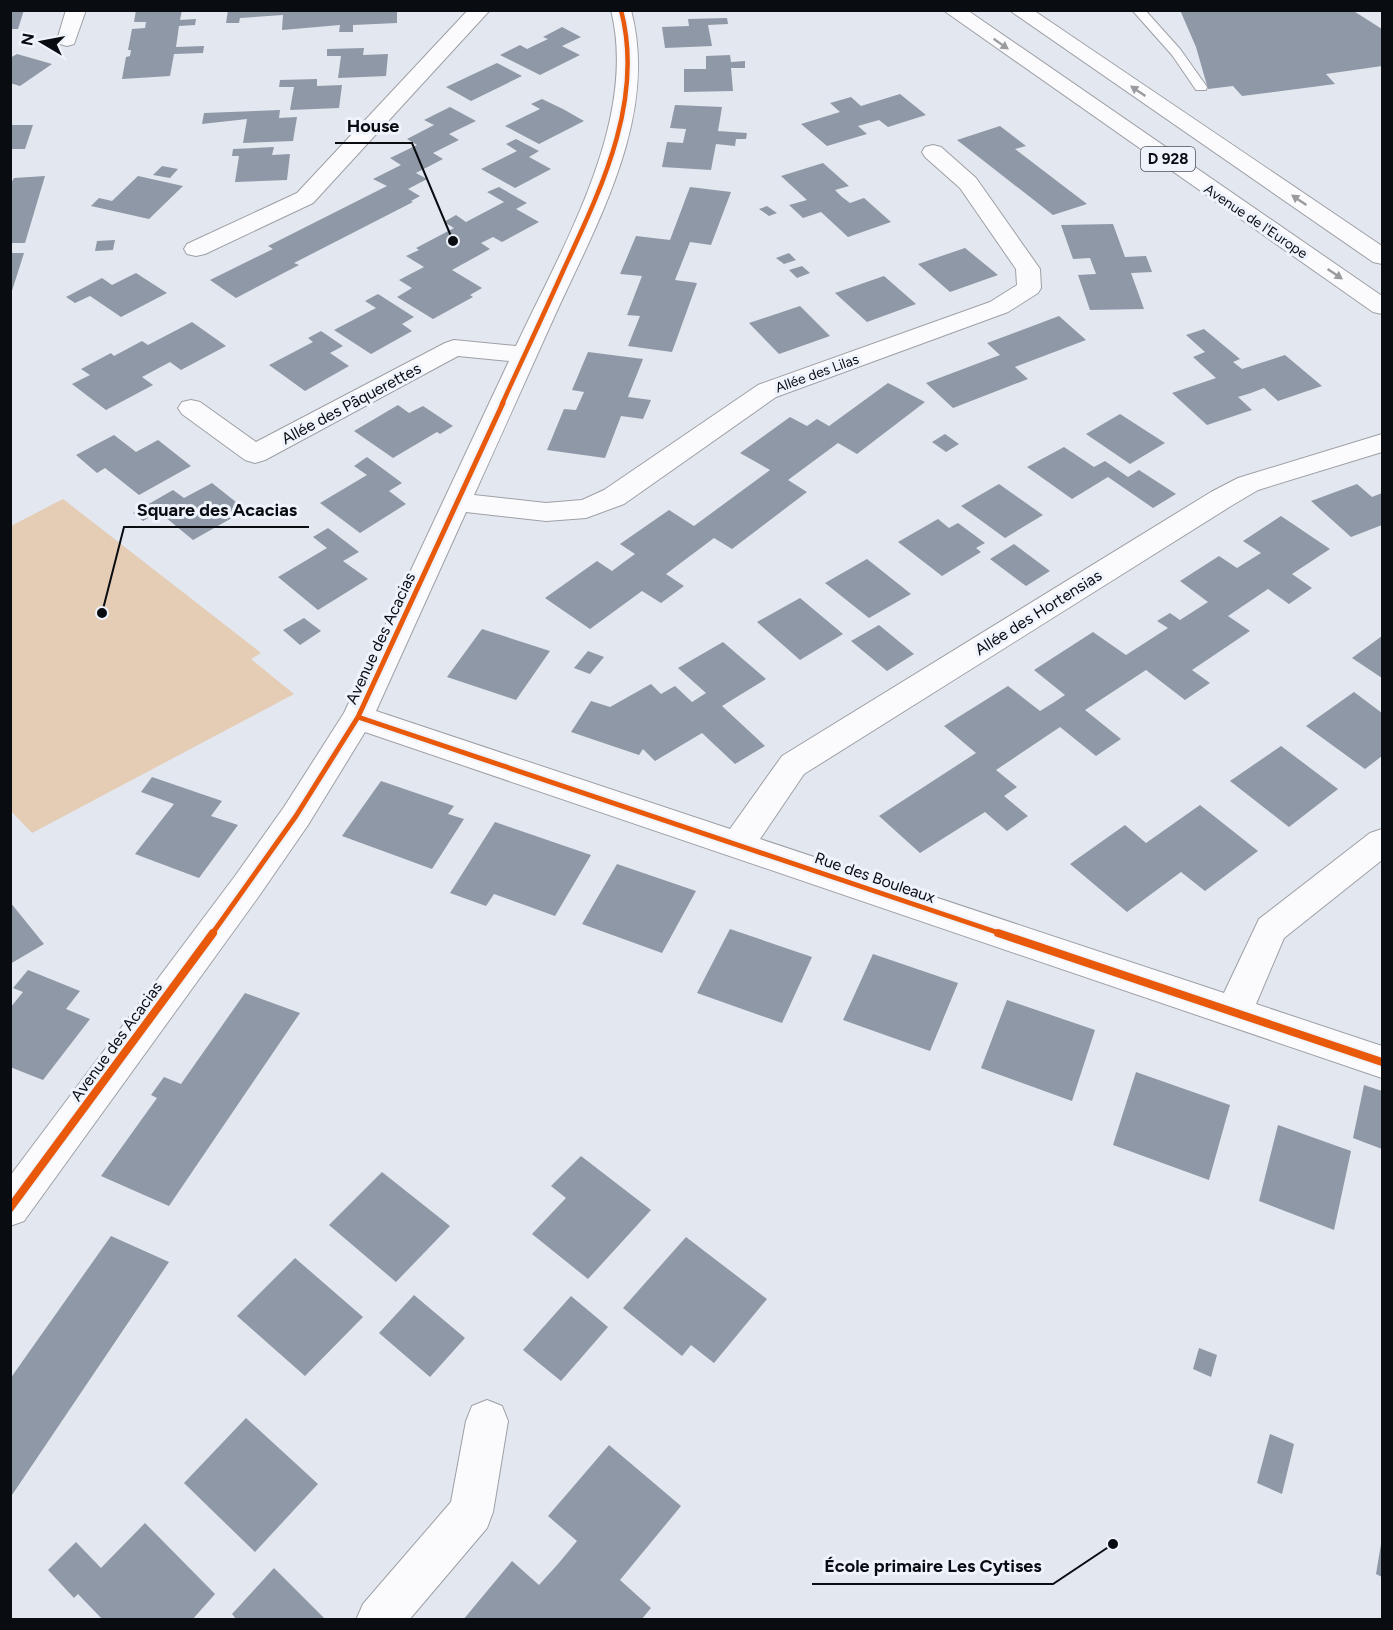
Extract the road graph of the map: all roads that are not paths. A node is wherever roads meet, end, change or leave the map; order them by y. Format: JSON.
{"nodes":[{"id":1,"x":76,"y":10,"type":"edge"},
{"id":2,"x":480,"y":10,"type":"edge"},
{"id":3,"x":621,"y":10,"type":"edge"},
{"id":4,"x":953,"y":10,"type":"edge"},
{"id":5,"x":1018,"y":10,"type":"edge"},
{"id":6,"x":1138,"y":10,"type":"edge"},
{"id":7,"x":67,"y":40,"type":"dead end"},
{"id":8,"x":1201,"y":87,"type":"dead end"},
{"id":9,"x":933,"y":152,"type":"dead end"},
{"id":10,"x":196,"y":249,"type":"dead end"},
{"id":11,"x":1383,"y":256,"type":"edge"},
{"id":12,"x":1383,"y":307,"type":"edge"},
{"id":13,"x":525,"y":355,"type":"junction"},
{"id":14,"x":191,"y":408,"type":"dead end"},
{"id":15,"x":1383,"y":443,"type":"edge"},
{"id":16,"x":457,"y":502,"type":"junction"},
{"id":17,"x":358,"y":717,"type":"junction"},
{"id":18,"x":1383,"y":842,"type":"edge"},
{"id":19,"x":737,"y":845,"type":"junction"},
{"id":20,"x":1234,"y":1012,"type":"junction"},
{"id":21,"x":1383,"y":1062,"type":"edge"},
{"id":22,"x":13,"y":1199,"type":"edge"},
{"id":23,"x":487,"y":1421,"type":"dead end"},
{"id":24,"x":379,"y":1620,"type":"edge"}],
"edges":[{"from":1,"to":7,"type":"street"},
{"from":2,"to":10,"type":"street"},
{"from":3,"to":13,"type":"street","name":"Avenue des Acacias"},
{"from":4,"to":12,"type":"street","name":"Avenue de l'Europe","number":"D 928","one_way":true},
{"from":11,"to":5,"type":"street","number":"D 928","one_way":true},
{"from":6,"to":8,"type":"lane"},
{"from":9,"to":16,"type":"street","name":"Allée des Lilas"},
{"from":13,"to":14,"type":"street","name":"Allée des Pâquerettes"},
{"from":13,"to":16,"type":"street","name":"Avenue des Acacias"},
{"from":15,"to":19,"type":"street","name":"Allée des Hortensias"},
{"from":16,"to":17,"type":"street","name":"Avenue des Acacias"},
{"from":17,"to":19,"type":"street","name":"Rue des Bouleaux"},
{"from":17,"to":22,"type":"street","name":"Avenue des Acacias"},
{"from":18,"to":20,"type":"street"},
{"from":19,"to":20,"type":"street","name":"Rue des Bouleaux"},
{"from":20,"to":21,"type":"street","name":"Rue des Bouleaux"},
{"from":23,"to":24,"type":"street"}]}
